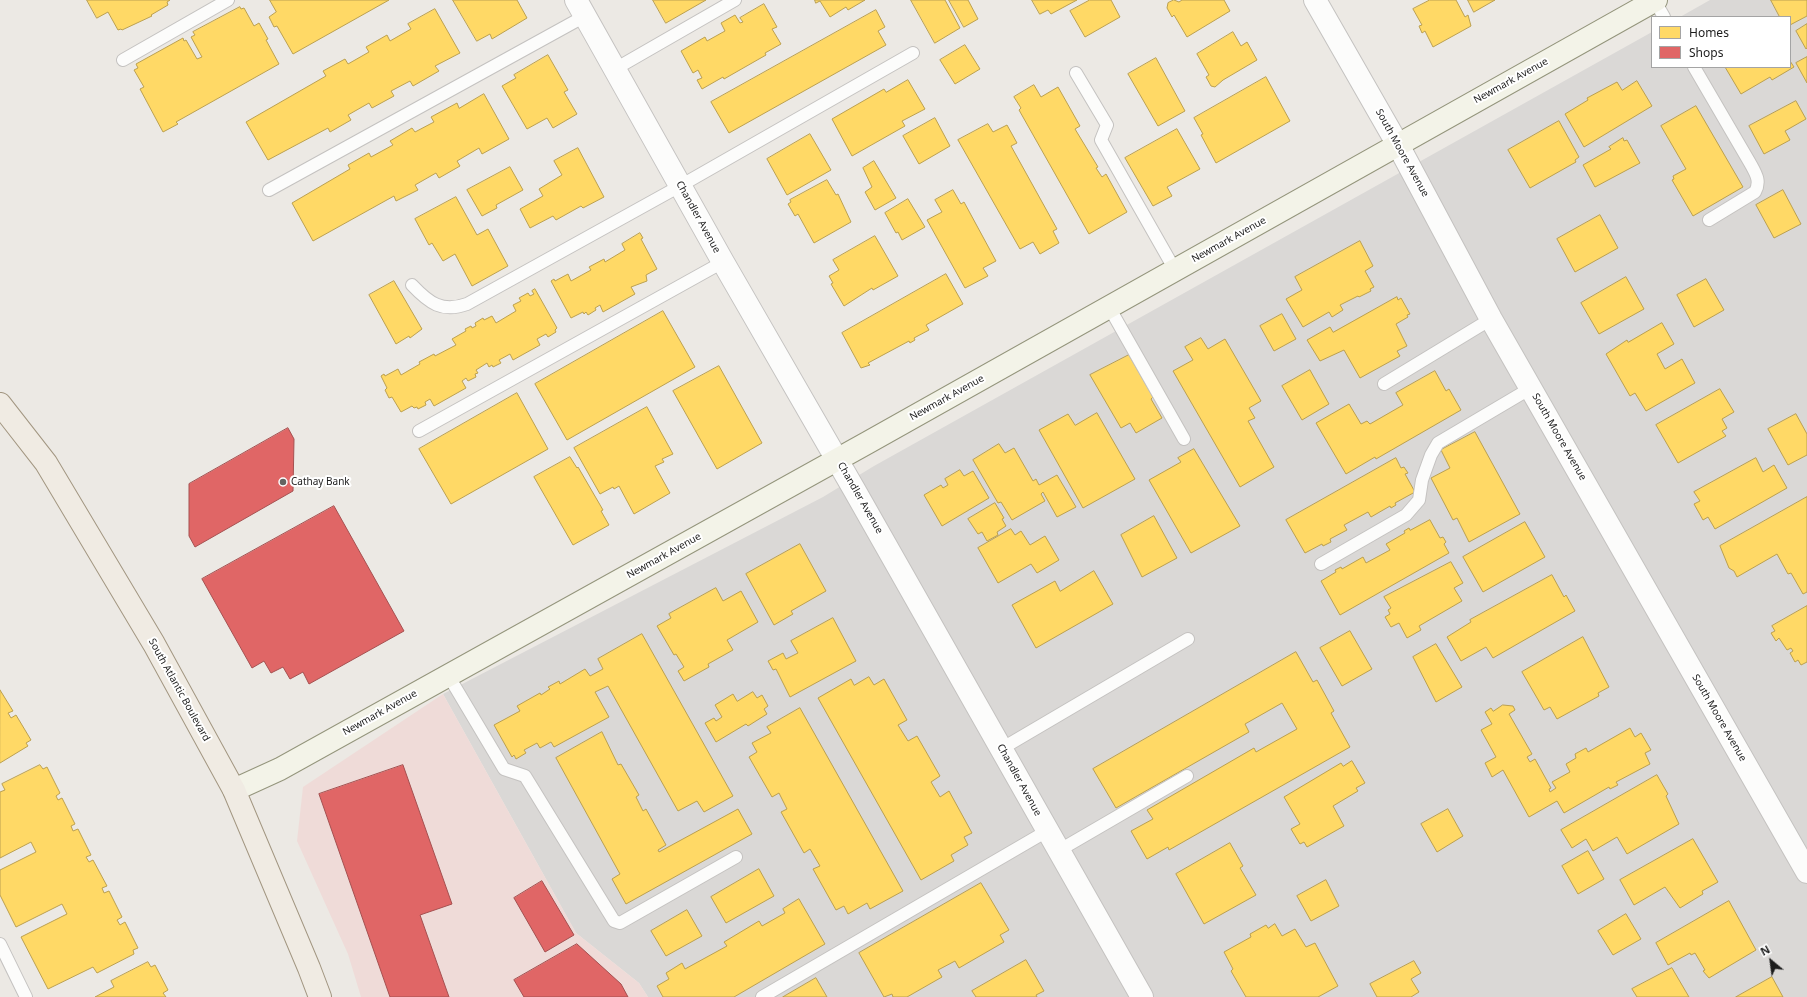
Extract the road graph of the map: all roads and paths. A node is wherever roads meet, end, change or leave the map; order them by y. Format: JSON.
{"nodes":[{"id":1,"x":228,"y":0,"type":"edge"},
{"id":2,"x":735,"y":0,"type":"edge"},
{"id":3,"x":1315,"y":0,"type":"edge"},
{"id":4,"x":1658,"y":6,"type":"edge"},
{"id":5,"x":581,"y":8,"type":"edge"},
{"id":6,"x":913,"y":53,"type":"dead end"},
{"id":7,"x":123,"y":60,"type":"dead end"},
{"id":8,"x":1695,"y":68,"type":"edge"},
{"id":9,"x":615,"y":69,"type":"junction"},
{"id":10,"x":1076,"y":73,"type":"dead end"},
{"id":11,"x":1398,"y":145,"type":"junction"},
{"id":12,"x":680,"y":186,"type":"junction"},
{"id":13,"x":269,"y":190,"type":"dead end"},
{"id":14,"x":1709,"y":220,"type":"dead end"},
{"id":15,"x":723,"y":262,"type":"junction"},
{"id":16,"x":1175,"y":270,"type":"junction"},
{"id":17,"x":412,"y":285,"type":"dead end"},
{"id":18,"x":1109,"y":307,"type":"junction"},
{"id":19,"x":1491,"y":319,"type":"junction"},
{"id":20,"x":1384,"y":384,"type":"dead end"},
{"id":21,"x":1531,"y":388,"type":"junction"},
{"id":22,"x":0,"y":404,"type":"edge"},
{"id":23,"x":419,"y":431,"type":"dead end"},
{"id":24,"x":1184,"y":439,"type":"dead end"},
{"id":25,"x":838,"y":460,"type":"junction"},
{"id":26,"x":1321,"y":564,"type":"dead end"},
{"id":27,"x":1188,"y":639,"type":"dead end"},
{"id":28,"x":448,"y":675,"type":"junction"},
{"id":29,"x":1001,"y":749,"type":"junction"},
{"id":30,"x":1187,"y":776,"type":"dead end"},
{"id":31,"x":234,"y":790,"type":"junction"},
{"id":32,"x":1047,"y":831,"type":"junction"},
{"id":33,"x":1058,"y":850,"type":"junction"},
{"id":34,"x":736,"y":857,"type":"dead end"},
{"id":35,"x":1807,"y":872,"type":"edge"},
{"id":36,"x":0,"y":944,"type":"edge"},
{"id":37,"x":26,"y":997,"type":"edge"},
{"id":38,"x":320,"y":997,"type":"edge"},
{"id":39,"x":762,"y":997,"type":"edge"},
{"id":40,"x":1142,"y":997,"type":"edge"}],
"edges":[{"from":1,"to":7,"type":"lane"},
{"from":2,"to":9,"type":"lane"},
{"from":3,"to":11,"type":"street","name":"South Moore Avenue"},
{"from":4,"to":11,"type":"street","name":"Newmark Avenue"},
{"from":5,"to":9,"type":"street","name":"Chandler Avenue"},
{"from":5,"to":13,"type":"lane"},
{"from":6,"to":12,"type":"lane"},
{"from":8,"to":14,"type":"lane"},
{"from":9,"to":12,"type":"street","name":"Chandler Avenue"},
{"from":10,"to":16,"type":"lane"},
{"from":11,"to":16,"type":"street","name":"Newmark Avenue"},
{"from":11,"to":19,"type":"street","name":"South Moore Avenue"},
{"from":12,"to":15,"type":"street","name":"Chandler Avenue"},
{"from":12,"to":17,"type":"lane"},
{"from":15,"to":23,"type":"lane"},
{"from":15,"to":25,"type":"street","name":"Chandler Avenue"},
{"from":16,"to":18,"type":"street","name":"Newmark Avenue"},
{"from":18,"to":24,"type":"lane"},
{"from":18,"to":25,"type":"street","name":"Newmark Avenue"},
{"from":19,"to":20,"type":"lane"},
{"from":19,"to":21,"type":"street","name":"South Moore Avenue"},
{"from":21,"to":26,"type":"lane"},
{"from":21,"to":35,"type":"street","name":"South Moore Avenue"},
{"from":22,"to":31,"type":"main road","name":"South Atlantic Boulevard"},
{"from":25,"to":28,"type":"street","name":"Newmark Avenue"},
{"from":25,"to":29,"type":"street","name":"Chandler Avenue"},
{"from":27,"to":29,"type":"lane"},
{"from":28,"to":31,"type":"street","name":"Newmark Avenue"},
{"from":28,"to":34,"type":"lane"},
{"from":29,"to":32,"type":"street","name":"Chandler Avenue"},
{"from":30,"to":33,"type":"lane"},
{"from":31,"to":38,"type":"main road","name":"South Atlantic Boulevard"},
{"from":32,"to":33,"type":"street","name":"Chandler Avenue"},
{"from":32,"to":39,"type":"lane"},
{"from":33,"to":40,"type":"street","name":"Chandler Avenue"},
{"from":36,"to":37,"type":"lane"}]}
